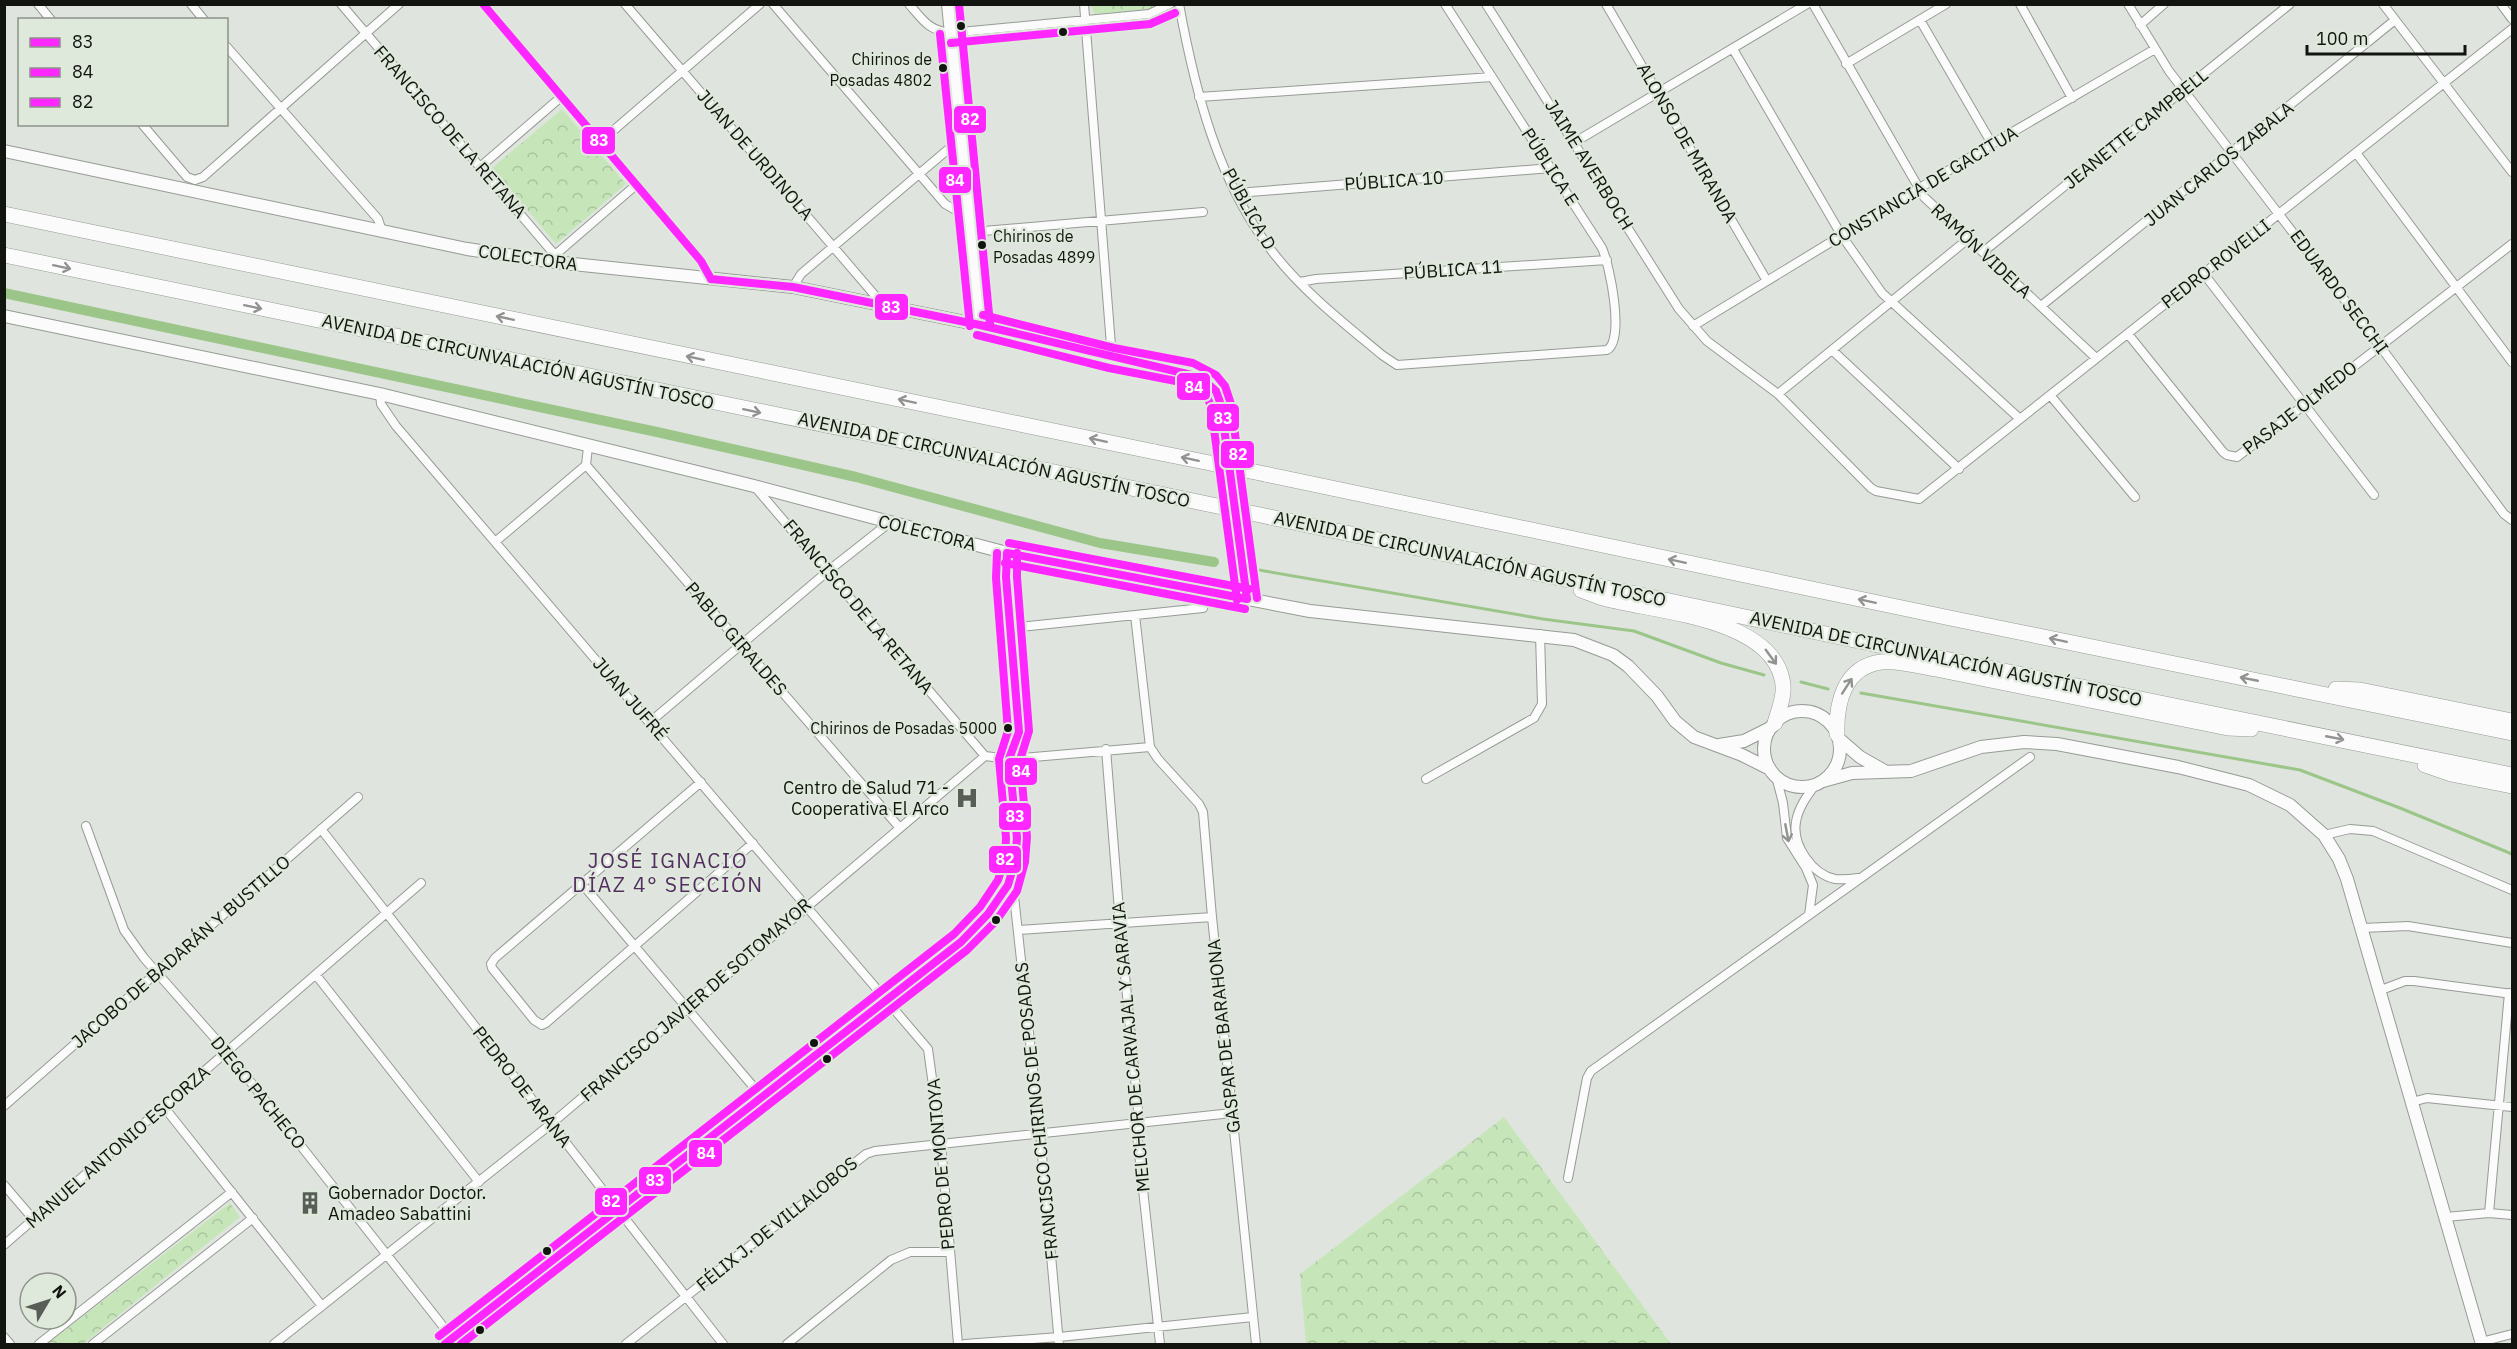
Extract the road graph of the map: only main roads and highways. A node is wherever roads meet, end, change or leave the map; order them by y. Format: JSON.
{"nodes":[{"id":1,"x":948,"y":4,"type":"edge"},
{"id":2,"x":4,"y":151,"type":"edge"},
{"id":3,"x":4,"y":214,"type":"edge"},
{"id":4,"x":4,"y":255,"type":"edge"},
{"id":5,"x":4,"y":316,"type":"edge"},
{"id":6,"x":980,"y":325,"type":"junction"},
{"id":7,"x":1007,"y":553,"type":"junction"},
{"id":8,"x":1539,"y":573,"type":"junction"},
{"id":9,"x":1247,"y":599,"type":"junction"},
{"id":10,"x":2283,"y":686,"type":"junction"},
{"id":11,"x":2512,"y":721,"type":"edge"},
{"id":12,"x":1773,"y":725,"type":"junction"},
{"id":13,"x":2512,"y":733,"type":"edge"},
{"id":14,"x":2311,"y":734,"type":"junction"},
{"id":15,"x":1838,"y":736,"type":"junction"},
{"id":16,"x":2359,"y":743,"type":"junction"},
{"id":17,"x":1714,"y":746,"type":"junction"},
{"id":18,"x":1887,"y":772,"type":"junction"},
{"id":19,"x":1773,"y":773,"type":"junction"},
{"id":20,"x":2512,"y":775,"type":"edge"},
{"id":21,"x":1819,"y":783,"type":"junction"},
{"id":22,"x":2512,"y":786,"type":"edge"},
{"id":23,"x":452,"y":1342,"type":"edge"},
{"id":24,"x":2481,"y":1343,"type":"edge"}],
"edges":[{"from":1,"to":6,"type":"main road"},
{"from":2,"to":6,"type":"main road","name":"COLECTORA"},
{"from":10,"to":3,"type":"highway","one_way":true,"bridge":true},
{"from":4,"to":8,"type":"highway","name":"AVENIDA DE CIRCUNVALACIÓN AGUSTÍN TOSCO","one_way":true,"bridge":true},
{"from":5,"to":7,"type":"main road","name":"COLECTORA"},
{"from":6,"to":9,"type":"main road","name":"COLECTORA"},
{"from":7,"to":9,"type":"main road","name":"COLECTORA"},
{"from":7,"to":23,"type":"main road"},
{"from":8,"to":12,"type":"highway","one_way":true},
{"from":8,"to":14,"type":"highway","name":"AVENIDA DE CIRCUNVALACIÓN AGUSTÍN TOSCO"},
{"from":9,"to":17,"type":"main road"},
{"from":10,"to":11,"type":"highway"},
{"from":10,"to":13,"type":"highway"},
{"from":12,"to":15,"type":"main road"},
{"from":12,"to":17,"type":"main road"},
{"from":12,"to":19,"type":"main road"},
{"from":15,"to":14,"type":"highway","one_way":true},
{"from":14,"to":16,"type":"highway","name":"AVENIDA DE CIRCUNVALACIÓN AGUSTÍN TOSCO","one_way":true},
{"from":15,"to":18,"type":"main road"},
{"from":15,"to":21,"type":"main road"},
{"from":16,"to":20,"type":"highway","name":"AVENIDA DE CIRCUNVALACIÓN AGUSTÍN TOSCO"},
{"from":16,"to":22,"type":"highway"},
{"from":17,"to":19,"type":"main road"},
{"from":18,"to":21,"type":"main road"},
{"from":18,"to":24,"type":"main road"},
{"from":19,"to":21,"type":"main road"}]}
